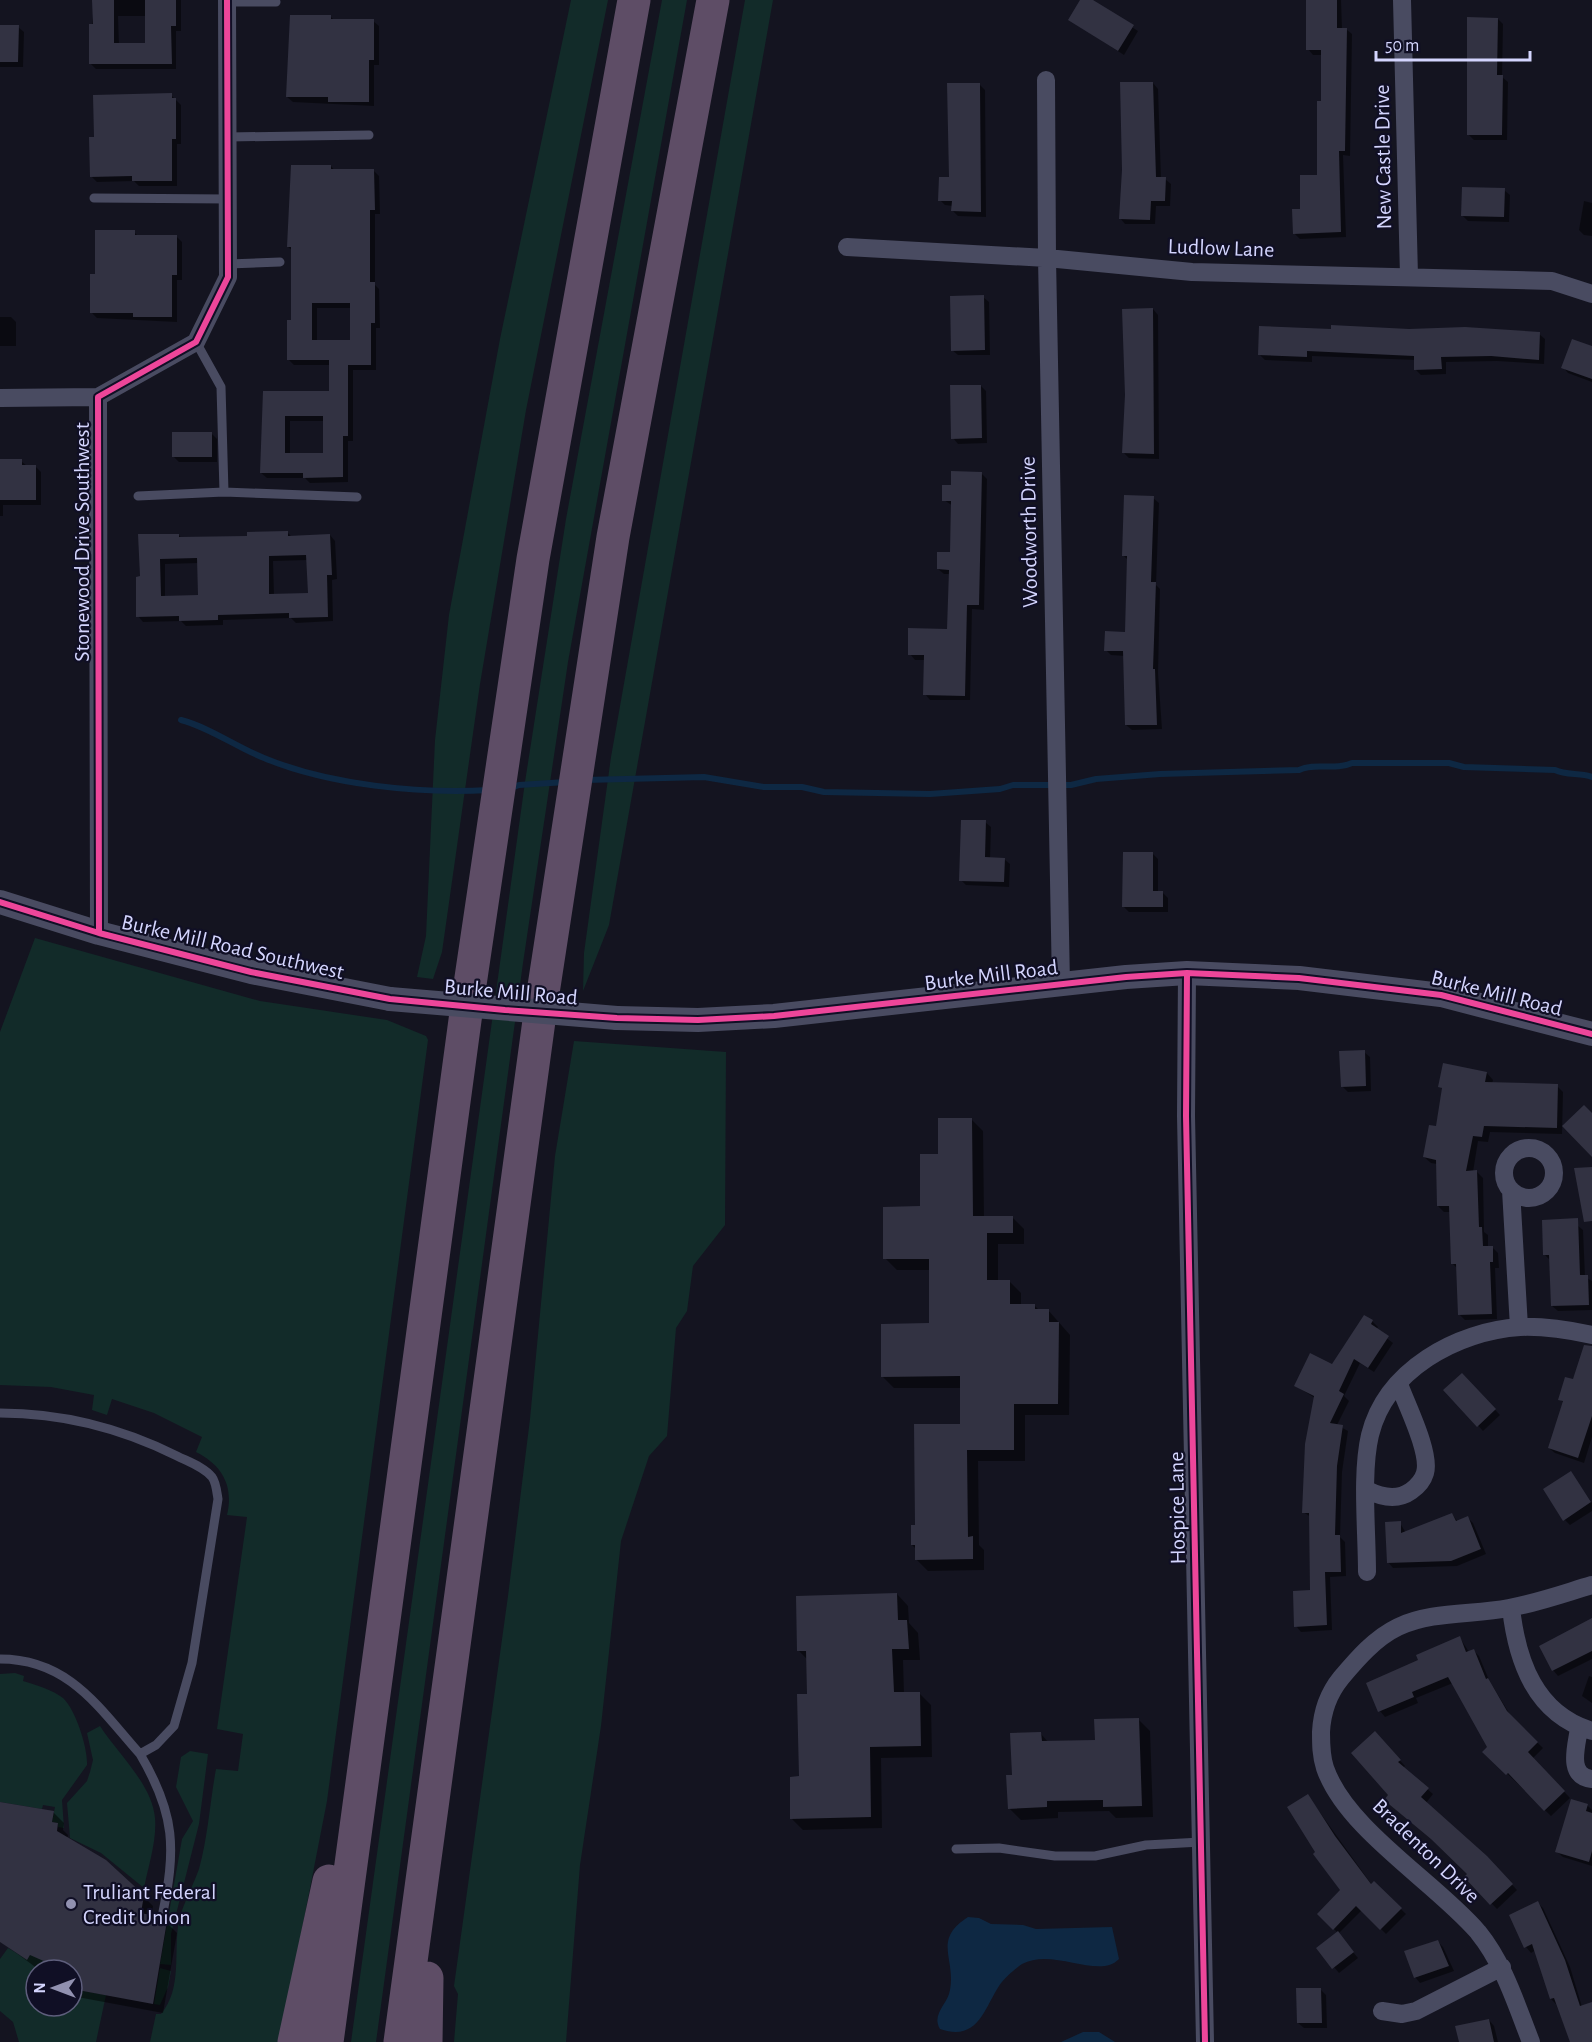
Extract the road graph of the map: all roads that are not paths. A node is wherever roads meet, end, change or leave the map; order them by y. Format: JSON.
{"nodes":[{"id":1,"x":634,"y":0,"type":"edge"},
{"id":2,"x":713,"y":0,"type":"edge"},
{"id":3,"x":1402,"y":0,"type":"edge"},
{"id":4,"x":227,"y":1,"type":"edge"},
{"id":5,"x":276,"y":2,"type":"dead end"},
{"id":6,"x":1046,"y":80,"type":"dead end"},
{"id":7,"x":369,"y":135,"type":"dead end"},
{"id":8,"x":228,"y":137,"type":"junction"},
{"id":9,"x":94,"y":198,"type":"dead end"},
{"id":10,"x":228,"y":200,"type":"junction"},
{"id":11,"x":848,"y":247,"type":"dead end"},
{"id":12,"x":1047,"y":258,"type":"junction"},
{"id":13,"x":280,"y":262,"type":"dead end"},
{"id":14,"x":228,"y":264,"type":"junction"},
{"id":15,"x":1409,"y":276,"type":"junction"},
{"id":16,"x":1592,"y":294,"type":"edge"},
{"id":17,"x":196,"y":342,"type":"junction"},
{"id":18,"x":98,"y":397,"type":"junction"},
{"id":19,"x":0,"y":398,"type":"edge"},
{"id":20,"x":224,"y":492,"type":"junction"},
{"id":21,"x":138,"y":496,"type":"dead end"},
{"id":22,"x":357,"y":498,"type":"dead end"},
{"id":23,"x":0,"y":902,"type":"edge"},
{"id":24,"x":99,"y":933,"type":"junction"},
{"id":25,"x":1187,"y":973,"type":"junction"},
{"id":26,"x":1061,"y":984,"type":"junction"},
{"id":27,"x":390,"y":999,"type":"joint"},
{"id":28,"x":1592,"y":1034,"type":"edge"},
{"id":29,"x":1511,"y":1190,"type":"dead end"},
{"id":30,"x":1520,"y":1327,"type":"junction"},
{"id":31,"x":1592,"y":1335,"type":"edge"},
{"id":32,"x":1398,"y":1384,"type":"junction"},
{"id":33,"x":0,"y":1413,"type":"edge"},
{"id":34,"x":1367,"y":1490,"type":"junction"},
{"id":35,"x":1367,"y":1572,"type":"dead end"},
{"id":36,"x":1592,"y":1585,"type":"edge"},
{"id":37,"x":1511,"y":1608,"type":"junction"},
{"id":38,"x":382,"y":1642,"type":"junction"},
{"id":39,"x":0,"y":1659,"type":"edge"},
{"id":40,"x":1586,"y":1730,"type":"edge"},
{"id":41,"x":140,"y":1754,"type":"junction"},
{"id":42,"x":1592,"y":1779,"type":"edge"},
{"id":43,"x":431,"y":1814,"type":"junction"},
{"id":44,"x":1202,"y":1842,"type":"junction"},
{"id":45,"x":956,"y":1850,"type":"dead end"},
{"id":46,"x":162,"y":1917,"type":"dead end"},
{"id":47,"x":1502,"y":1967,"type":"junction"},
{"id":48,"x":1382,"y":2011,"type":"dead end"},
{"id":49,"x":294,"y":2042,"type":"edge"},
{"id":50,"x":327,"y":2042,"type":"edge"},
{"id":51,"x":400,"y":2042,"type":"edge"},
{"id":52,"x":426,"y":2042,"type":"edge"},
{"id":53,"x":1205,"y":2042,"type":"edge"},
{"id":54,"x":1531,"y":2042,"type":"edge"}],
"edges":[{"from":1,"to":38,"type":"highway"},
{"from":2,"to":43,"type":"highway"},
{"from":3,"to":15,"type":"street","name":"New Castle Drive"},
{"from":4,"to":5,"type":"lane"},
{"from":4,"to":8,"type":"street"},
{"from":6,"to":12,"type":"street","name":"Woodworth Drive"},
{"from":7,"to":8,"type":"lane"},
{"from":8,"to":10,"type":"street"},
{"from":9,"to":10,"type":"lane"},
{"from":10,"to":14,"type":"street"},
{"from":11,"to":12,"type":"street","name":"Ludlow Lane"},
{"from":12,"to":15,"type":"street","name":"Ludlow Lane"},
{"from":12,"to":26,"type":"street","name":"Woodworth Drive"},
{"from":13,"to":14,"type":"lane"},
{"from":14,"to":17,"type":"street"},
{"from":15,"to":16,"type":"street","name":"Ludlow Lane"},
{"from":17,"to":18,"type":"street","name":"Stonewood Drive Southwest"},
{"from":17,"to":20,"type":"lane"},
{"from":18,"to":19,"type":"street"},
{"from":18,"to":24,"type":"street","name":"Stonewood Drive Southwest"},
{"from":20,"to":21,"type":"lane"},
{"from":20,"to":22,"type":"lane"},
{"from":23,"to":24,"type":"street","name":"Burke Mill Road Southwest"},
{"from":24,"to":27,"type":"street","name":"Burke Mill Road Southwest"},
{"from":25,"to":26,"type":"street","name":"Burke Mill Road"},
{"from":25,"to":28,"type":"street","name":"Burke Mill Road"},
{"from":25,"to":44,"type":"street","name":"Hospice Lane"},
{"from":26,"to":27,"type":"street","name":"Burke Mill Road","bridge":true},
{"from":29,"to":30,"type":"street"},
{"from":30,"to":31,"type":"street"},
{"from":30,"to":32,"type":"street"},
{"from":32,"to":34,"type":"street"},
{"from":32,"to":34,"type":"street"},
{"from":33,"to":41,"type":"lane"},
{"from":34,"to":35,"type":"street"},
{"from":36,"to":37,"type":"street","name":"Bradenton Drive"},
{"from":37,"to":40,"type":"street"},
{"from":37,"to":47,"type":"street","name":"Bradenton Drive"},
{"from":38,"to":49,"type":"highway"},
{"from":38,"to":50,"type":"highway"},
{"from":39,"to":41,"type":"lane"},
{"from":40,"to":42,"type":"street"},
{"from":41,"to":46,"type":"lane"},
{"from":43,"to":51,"type":"highway"},
{"from":43,"to":52,"type":"highway"},
{"from":44,"to":45,"type":"lane"},
{"from":44,"to":53,"type":"street","name":"Hospice Lane"},
{"from":47,"to":48,"type":"street"},
{"from":47,"to":54,"type":"street","name":"Bradenton Drive"}]}
